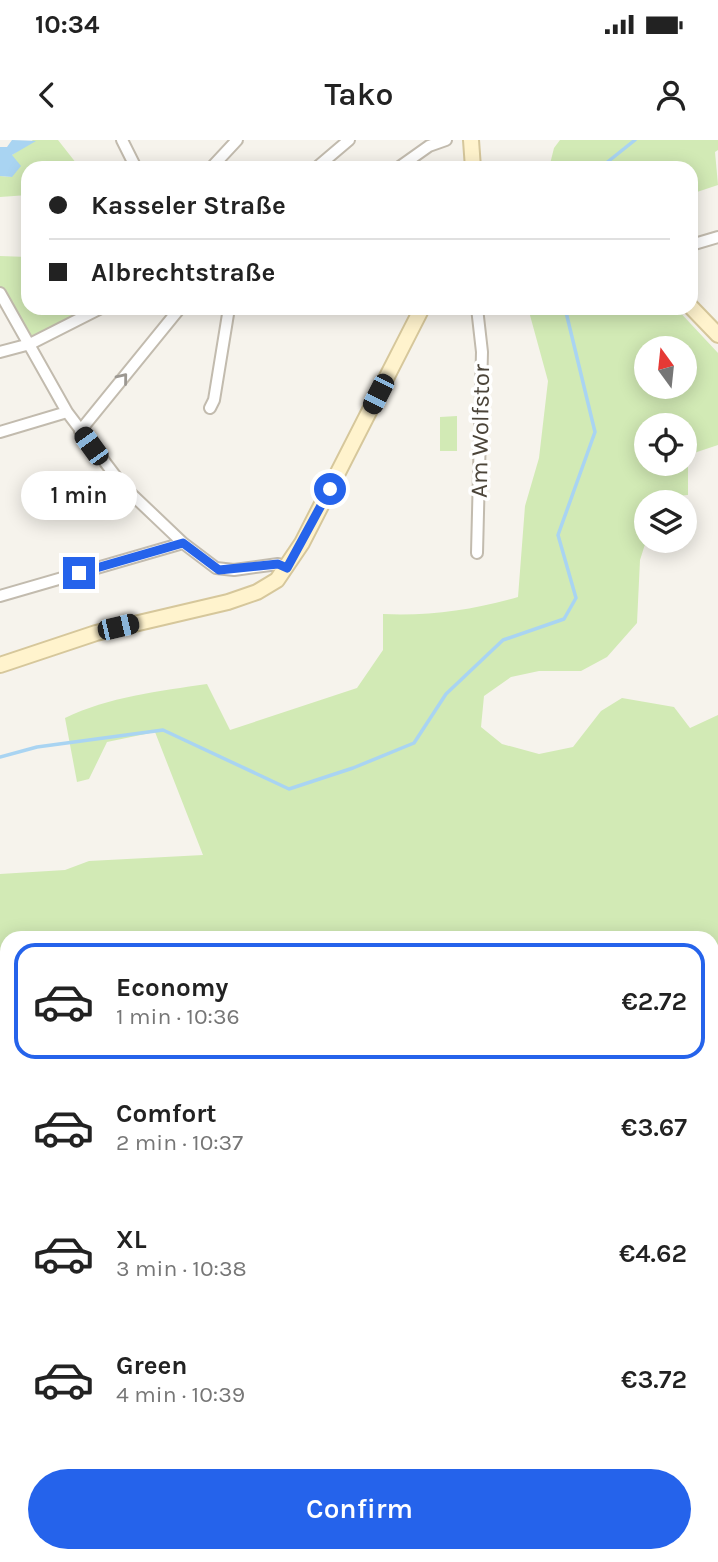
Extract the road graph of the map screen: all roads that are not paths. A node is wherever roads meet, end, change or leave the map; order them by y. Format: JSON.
{"nodes":[{"id":1,"x":122,"y":140,"type":"edge"},
{"id":2,"x":237,"y":140,"type":"edge"},
{"id":3,"x":349,"y":140,"type":"edge"},
{"id":4,"x":446,"y":140,"type":"edge"},
{"id":5,"x":471,"y":140,"type":"edge"},
{"id":6,"x":132,"y":161,"type":"edge"},
{"id":7,"x":218,"y":161,"type":"edge"},
{"id":8,"x":324,"y":161,"type":"edge"},
{"id":9,"x":408,"y":161,"type":"edge"},
{"id":10,"x":472,"y":161,"type":"edge"},
{"id":11,"x":718,"y":237,"type":"edge"},
{"id":12,"x":698,"y":243,"type":"edge"},
{"id":13,"x":0,"y":293,"type":"edge"},
{"id":14,"x":698,"y":314,"type":"edge"},
{"id":15,"x":87,"y":315,"type":"edge"},
{"id":16,"x":174,"y":315,"type":"edge"},
{"id":17,"x":228,"y":315,"type":"edge"},
{"id":18,"x":418,"y":315,"type":"edge"},
{"id":19,"x":478,"y":315,"type":"edge"},
{"id":20,"x":718,"y":335,"type":"edge"},
{"id":21,"x":30,"y":344,"type":"junction"},
{"id":22,"x":0,"y":352,"type":"edge"},
{"id":23,"x":209,"y":408,"type":"dead end"},
{"id":24,"x":67,"y":412,"type":"junction"},
{"id":25,"x":80,"y":431,"type":"junction"},
{"id":26,"x":0,"y":432,"type":"edge"},
{"id":27,"x":183,"y":543,"type":"junction"},
{"id":28,"x":477,"y":553,"type":"dead end"},
{"id":29,"x":287,"y":568,"type":"junction"},
{"id":30,"x":0,"y":596,"type":"edge"},
{"id":31,"x":0,"y":665,"type":"edge"}],
"edges":[{"from":1,"to":6,"type":"street"},
{"from":2,"to":7,"type":"street"},
{"from":3,"to":8,"type":"street"},
{"from":4,"to":9,"type":"street"},
{"from":5,"to":10,"type":"main road"},
{"from":11,"to":12,"type":"street"},
{"from":13,"to":21,"type":"street"},
{"from":14,"to":20,"type":"main road"},
{"from":15,"to":21,"type":"street"},
{"from":25,"to":16,"type":"street","one_way":true},
{"from":17,"to":23,"type":"street"},
{"from":18,"to":29,"type":"main road"},
{"from":19,"to":28,"type":"street","name":"Am Wolfstor"},
{"from":21,"to":22,"type":"street"},
{"from":21,"to":24,"type":"street"},
{"from":24,"to":25,"type":"street"},
{"from":24,"to":26,"type":"street"},
{"from":25,"to":27,"type":"street"},
{"from":27,"to":29,"type":"street"},
{"from":27,"to":30,"type":"street"},
{"from":29,"to":31,"type":"main road"}]}
